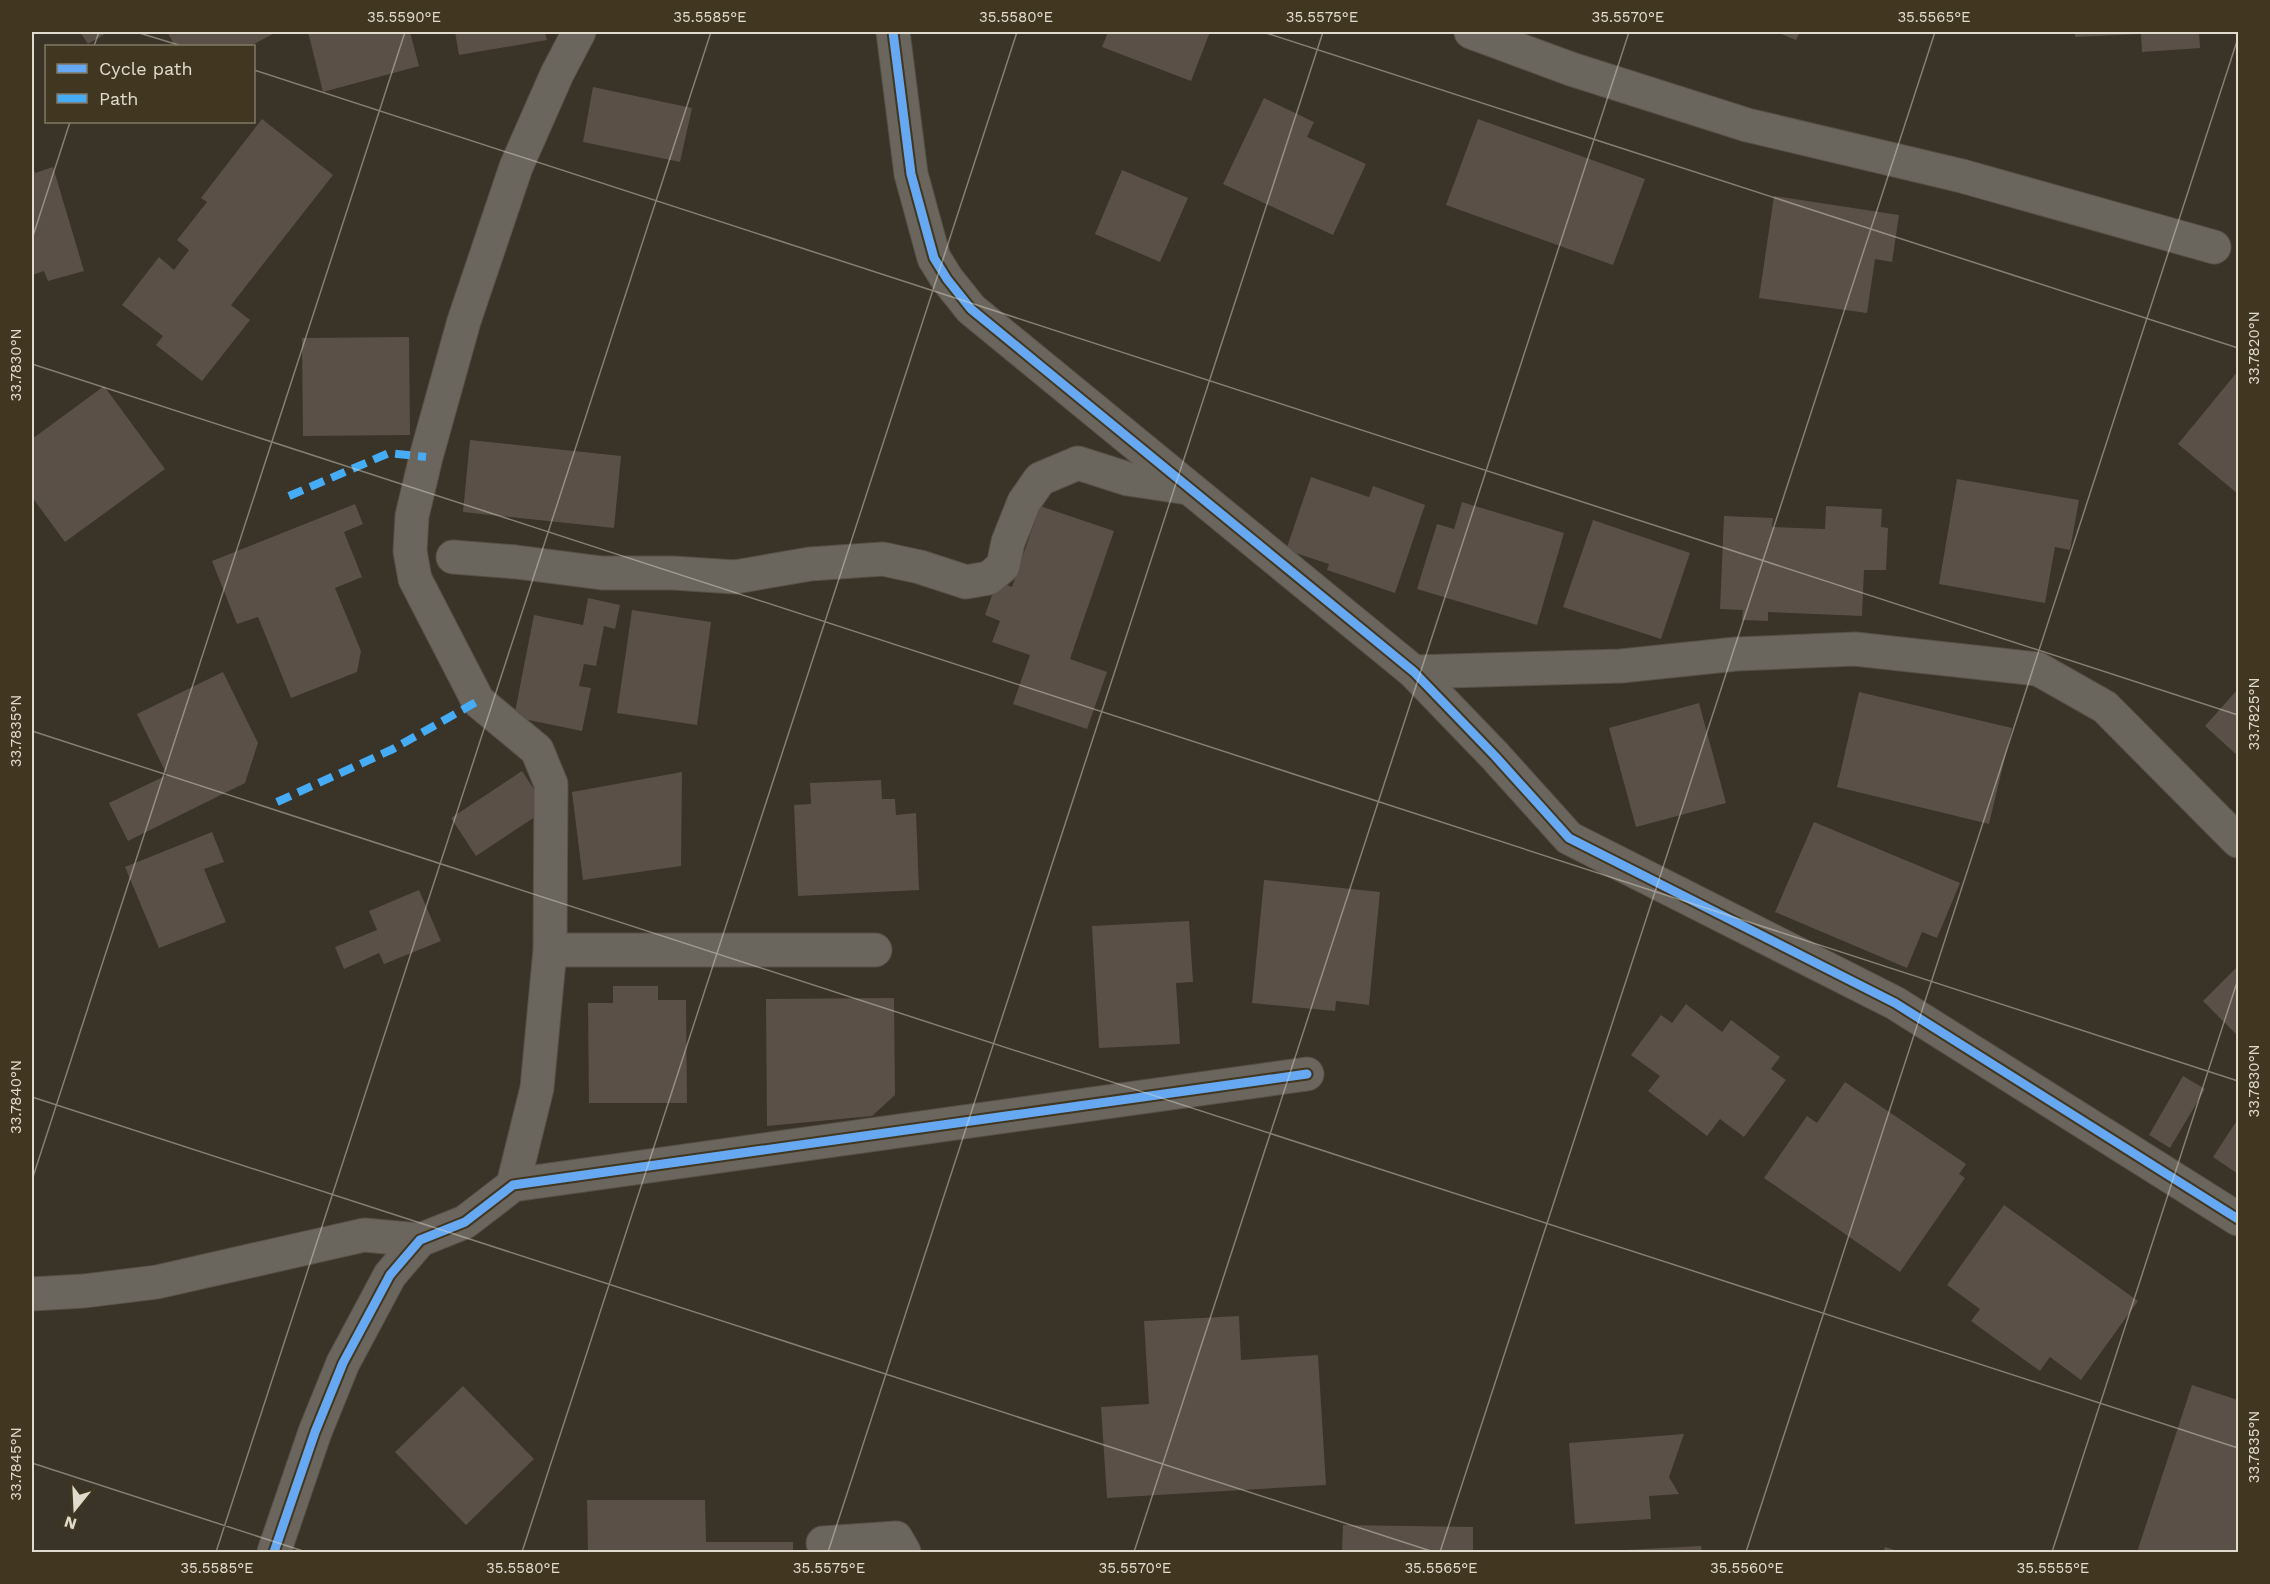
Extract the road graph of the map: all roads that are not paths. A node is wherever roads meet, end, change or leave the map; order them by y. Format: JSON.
{"nodes":[{"id":1,"x":579,"y":32,"type":"edge"},
{"id":2,"x":893,"y":32,"type":"edge"},
{"id":3,"x":1471,"y":32,"type":"edge"},
{"id":4,"x":2214,"y":247,"type":"dead end"},
{"id":5,"x":1188,"y":488,"type":"junction"},
{"id":6,"x":453,"y":557,"type":"dead end"},
{"id":7,"x":1414,"y":672,"type":"junction"},
{"id":8,"x":2238,"y":841,"type":"edge"},
{"id":9,"x":550,"y":950,"type":"junction"},
{"id":10,"x":875,"y":950,"type":"dead end"},
{"id":11,"x":1307,"y":1074,"type":"dead end"},
{"id":12,"x":513,"y":1185,"type":"junction"},
{"id":13,"x":2238,"y":1220,"type":"edge"},
{"id":14,"x":420,"y":1240,"type":"junction"},
{"id":15,"x":32,"y":1294,"type":"edge"},
{"id":16,"x":823,"y":1543,"type":"dead end"},
{"id":17,"x":274,"y":1552,"type":"edge"},
{"id":18,"x":904,"y":1552,"type":"edge"}],
"edges":[{"from":1,"to":9,"type":"street"},
{"from":2,"to":5,"type":"street"},
{"from":3,"to":4,"type":"street"},
{"from":5,"to":6,"type":"street"},
{"from":5,"to":7,"type":"street"},
{"from":7,"to":8,"type":"street"},
{"from":7,"to":13,"type":"street"},
{"from":9,"to":10,"type":"street"},
{"from":9,"to":12,"type":"street"},
{"from":11,"to":12,"type":"street"},
{"from":12,"to":14,"type":"street"},
{"from":14,"to":15,"type":"street"},
{"from":14,"to":17,"type":"street"},
{"from":16,"to":18,"type":"street"}]}
